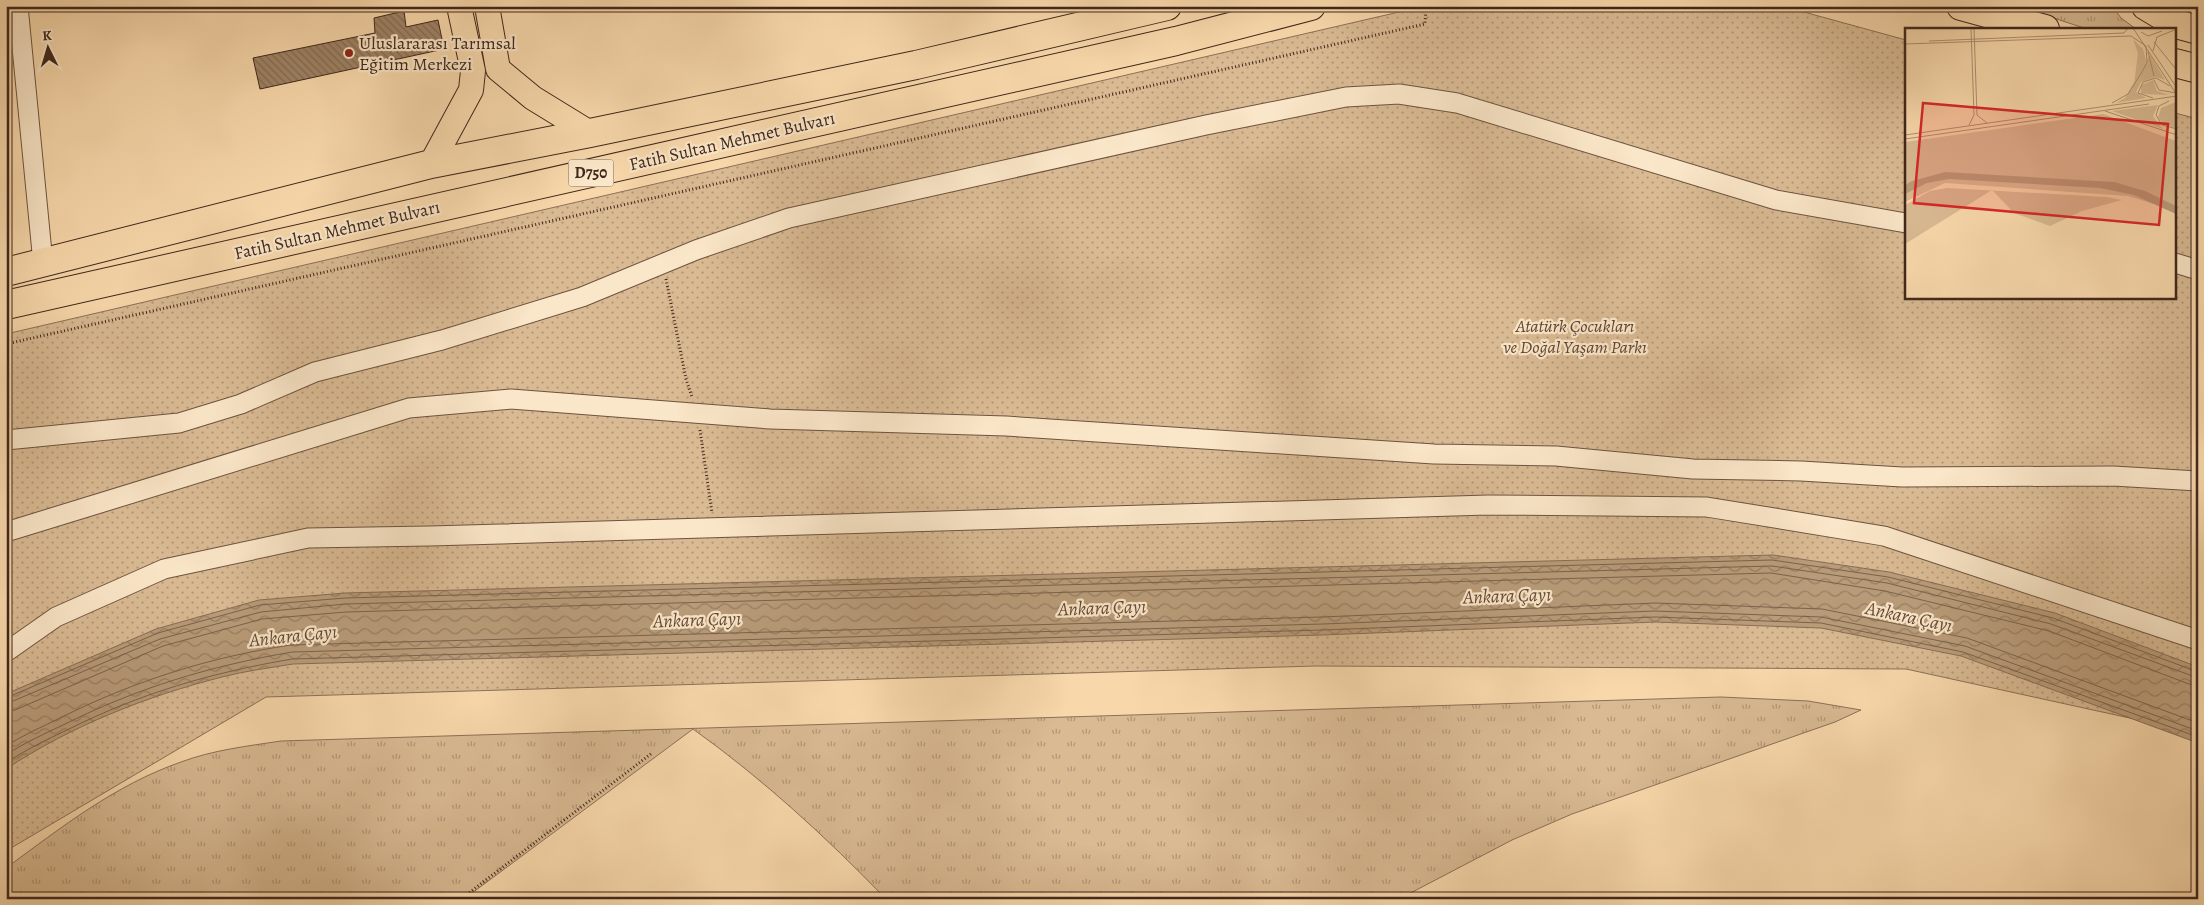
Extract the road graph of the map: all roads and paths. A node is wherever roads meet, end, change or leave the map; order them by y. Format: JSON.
{"nodes":[{"id":1,"x":18,"y":6,"type":"edge"},
{"id":2,"x":459,"y":6,"type":"edge"},
{"id":3,"x":487,"y":6,"type":"edge"},
{"id":4,"x":1167,"y":6,"type":"edge"},
{"id":5,"x":1311,"y":6,"type":"edge"},
{"id":6,"x":1426,"y":6,"type":"edge"},
{"id":7,"x":1961,"y":6,"type":"edge"},
{"id":8,"x":2146,"y":6,"type":"edge"},
{"id":9,"x":2041,"y":28,"type":"edge"},
{"id":10,"x":2198,"y":30,"type":"edge"},
{"id":11,"x":2176,"y":63,"type":"edge"},
{"id":12,"x":498,"y":69,"type":"junction"},
{"id":13,"x":2198,"y":69,"type":"edge"},
{"id":14,"x":473,"y":71,"type":"junction"},
{"id":15,"x":590,"y":134,"type":"junction"},
{"id":16,"x":431,"y":164,"type":"junction"},
{"id":17,"x":1905,"y":223,"type":"edge"},
{"id":18,"x":43,"y":263,"type":"junction"},
{"id":19,"x":2176,"y":263,"type":"edge"},
{"id":20,"x":2198,"y":270,"type":"edge"},
{"id":21,"x":6,"y":272,"type":"edge"},
{"id":22,"x":6,"y":305,"type":"edge"},
{"id":23,"x":6,"y":344,"type":"edge"},
{"id":24,"x":6,"y":440,"type":"edge"},
{"id":25,"x":2198,"y":481,"type":"edge"},
{"id":26,"x":6,"y":532,"type":"edge"},
{"id":27,"x":2198,"y":640,"type":"edge"},
{"id":28,"x":6,"y":652,"type":"edge"},
{"id":29,"x":652,"y":753,"type":"dead end"},
{"id":30,"x":461,"y":899,"type":"edge"}],
"edges":[{"from":1,"to":18,"type":"street"},
{"from":2,"to":14,"type":"main road"},
{"from":3,"to":12,"type":"main road"},
{"from":4,"to":15,"type":"highway","name":"Fatih Sultan Mehmet Bulvarı","number":"D750"},
{"from":5,"to":22,"type":"highway","name":"Fatih Sultan Mehmet Bulvarı","number":"D750"},
{"from":6,"to":23,"type":"path"},
{"from":7,"to":9,"type":"highway"},
{"from":8,"to":10,"type":"highway"},
{"from":11,"to":13,"type":"highway"},
{"from":12,"to":14,"type":"main road"},
{"from":12,"to":15,"type":"main road"},
{"from":14,"to":16,"type":"main road"},
{"from":15,"to":16,"type":"highway","name":"Fatih Sultan Mehmet Bulvarı","number":"D750"},
{"from":16,"to":18,"type":"highway","name":"Fatih Sultan Mehmet Bulvarı","number":"D750"},
{"from":17,"to":24,"type":"street"},
{"from":18,"to":21,"type":"highway","name":"Fatih Sultan Mehmet Bulvarı","number":"D750"},
{"from":19,"to":20,"type":"street"},
{"from":25,"to":26,"type":"street"},
{"from":27,"to":28,"type":"street"},
{"from":29,"to":30,"type":"path"}]}
